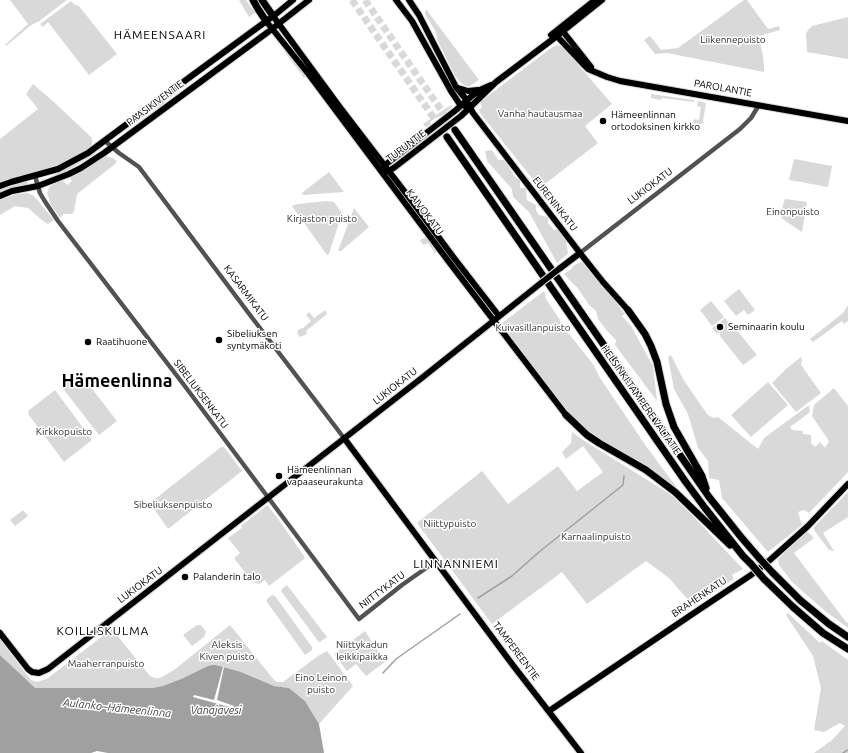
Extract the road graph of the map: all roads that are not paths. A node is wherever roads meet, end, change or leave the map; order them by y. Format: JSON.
{"nodes":[{"id":1,"x":252,"y":0,"type":"edge"},
{"id":2,"x":262,"y":0,"type":"edge"},
{"id":3,"x":294,"y":0,"type":"edge"},
{"id":4,"x":308,"y":0,"type":"edge"},
{"id":5,"x":396,"y":0,"type":"edge"},
{"id":6,"x":409,"y":0,"type":"edge"},
{"id":7,"x":595,"y":0,"type":"edge"},
{"id":8,"x":602,"y":0,"type":"edge"},
{"id":9,"x":273,"y":16,"type":"junction"},
{"id":10,"x":266,"y":21,"type":"junction"},
{"id":11,"x":278,"y":23,"type":"junction"},
{"id":12,"x":272,"y":28,"type":"junction"},
{"id":13,"x":561,"y":30,"type":"junction"},
{"id":14,"x":556,"y":34,"type":"junction"},
{"id":15,"x":596,"y":72,"type":"junction"},
{"id":16,"x":496,"y":82,"type":"junction"},
{"id":17,"x":456,"y":87,"type":"junction"},
{"id":18,"x":480,"y":90,"type":"junction"},
{"id":19,"x":464,"y":103,"type":"junction"},
{"id":20,"x":759,"y":105,"type":"junction"},
{"id":21,"x":470,"y":108,"type":"junction"},
{"id":22,"x":848,"y":121,"type":"edge"},
{"id":23,"x":455,"y":130,"type":"tunnel mouth"},
{"id":24,"x":447,"y":137,"type":"tunnel mouth"},
{"id":25,"x":104,"y":141,"type":"junction"},
{"id":26,"x":112,"y":148,"type":"junction"},
{"id":27,"x":385,"y":165,"type":"junction"},
{"id":28,"x":389,"y":171,"type":"junction"},
{"id":29,"x":382,"y":172,"type":"junction"},
{"id":30,"x":35,"y":176,"type":"junction"},
{"id":31,"x":0,"y":186,"type":"edge"},
{"id":32,"x":38,"y":186,"type":"junction"},
{"id":33,"x":0,"y":196,"type":"edge"},
{"id":34,"x":580,"y":253,"type":"junction"},
{"id":35,"x":628,"y":310,"type":"joint"},
{"id":36,"x":497,"y":318,"type":"junction"},
{"id":37,"x":566,"y":415,"type":"joint"},
{"id":38,"x":344,"y":438,"type":"junction"},
{"id":39,"x":848,"y":484,"type":"edge"},
{"id":40,"x":710,"y":497,"type":"junction"},
{"id":41,"x":268,"y":498,"type":"junction"},
{"id":42,"x":743,"y":556,"type":"junction"},
{"id":43,"x":436,"y":561,"type":"junction"},
{"id":44,"x":359,"y":619,"type":"joint"},
{"id":45,"x":0,"y":633,"type":"edge"},
{"id":46,"x":848,"y":637,"type":"edge"},
{"id":47,"x":848,"y":649,"type":"edge"},
{"id":48,"x":549,"y":711,"type":"junction"},
{"id":49,"x":581,"y":753,"type":"edge"}],
"edges":[{"from":1,"to":10,"type":"highway"},
{"from":2,"to":9,"type":"highway"},
{"from":3,"to":9,"type":"main road","name":"PAASIKIVENTIE"},
{"from":4,"to":11,"type":"main road","name":"PAASIKIVENTIE"},
{"from":5,"to":19,"type":"main road"},
{"from":6,"to":17,"type":"main road"},
{"from":7,"to":13,"type":"main road","name":"TURUNTIE"},
{"from":8,"to":13,"type":"main road","name":"TURUNTIE"},
{"from":9,"to":10,"type":"main road","name":"PAASIKIVENTIE"},
{"from":9,"to":11,"type":"main road","name":"KAIVOKATU"},
{"from":10,"to":12,"type":"main road","name":"KAIVOKATU"},
{"from":10,"to":25,"type":"main road","name":"PAASIKIVENTIE"},
{"from":11,"to":12,"type":"main road","name":"PAASIKIVENTIE"},
{"from":11,"to":27,"type":"main road","name":"KAIVOKATU"},
{"from":12,"to":26,"type":"main road","name":"PAASIKIVENTIE"},
{"from":12,"to":29,"type":"main road","name":"KAIVOKATU"},
{"from":13,"to":14,"type":"main road","name":"TURUNTIE"},
{"from":13,"to":15,"type":"main road","name":"PAROLANTIE"},
{"from":14,"to":15,"type":"main road","name":"PAROLANTIE"},
{"from":14,"to":16,"type":"main road","name":"TURUNTIE"},
{"from":15,"to":20,"type":"main road","name":"PAROLANTIE"},
{"from":16,"to":18,"type":"main road","name":"TURUNTIE"},
{"from":16,"to":21,"type":"main road","name":"TURUNTIE"},
{"from":17,"to":18,"type":"main road"},
{"from":17,"to":19,"type":"main road"},
{"from":18,"to":19,"type":"main road","name":"TURUNTIE"},
{"from":19,"to":21,"type":"main road"},
{"from":19,"to":27,"type":"main road","name":"TURUNTIE"},
{"from":20,"to":22,"type":"main road","name":"PAROLANTIE"},
{"from":20,"to":34,"type":"street","name":"LUKIOKATU"},
{"from":21,"to":28,"type":"main road","name":"TURUNTIE"},
{"from":21,"to":34,"type":"main road","name":"EURENINKATU"},
{"from":23,"to":40,"type":"highway","name":"HELSINKI-TAMPERE VALTATIE"},
{"from":24,"to":42,"type":"highway","name":"HELSINKI-TAMPERE VALTATIE"},
{"from":25,"to":26,"type":"street","name":"KASARMIKATU"},
{"from":25,"to":30,"type":"main road","name":"PAASIKIVENTIE"},
{"from":26,"to":32,"type":"main road","name":"PAASIKIVENTIE"},
{"from":26,"to":38,"type":"street","name":"KASARMIKATU"},
{"from":27,"to":28,"type":"main road","name":"KAIVOKATU"},
{"from":27,"to":29,"type":"main road","name":"TURUNTIE"},
{"from":28,"to":29,"type":"main road","name":"TURUNTIE"},
{"from":28,"to":36,"type":"main road","name":"KAIVOKATU"},
{"from":29,"to":36,"type":"main road","name":"KAIVOKATU"},
{"from":30,"to":31,"type":"main road","name":"PAASIKIVENTIE"},
{"from":30,"to":32,"type":"street","name":"SIBELIUKSENKATU"},
{"from":32,"to":33,"type":"main road","name":"PAASIKIVENTIE"},
{"from":32,"to":41,"type":"street","name":"SIBELIUKSENKATU"},
{"from":34,"to":35,"type":"main road","name":"EURENINKATU"},
{"from":34,"to":36,"type":"main road","name":"LUKIOKATU","bridge":true},
{"from":35,"to":40,"type":"highway"},
{"from":36,"to":37,"type":"main road","name":"KAIVOKATU"},
{"from":36,"to":38,"type":"main road","name":"LUKIOKATU"},
{"from":37,"to":42,"type":"highway"},
{"from":38,"to":41,"type":"main road","name":"LUKIOKATU"},
{"from":38,"to":43,"type":"main road","name":"KASARMIKATU"},
{"from":39,"to":48,"type":"main road","name":"BRAHENKATU"},
{"from":40,"to":46,"type":"highway","name":"HELSINKI-TAMPERE VALTATIE","bridge":true},
{"from":41,"to":44,"type":"street","name":"SIBELIUKSENKATU"},
{"from":41,"to":45,"type":"main road","name":"LUKIOKATU"},
{"from":42,"to":47,"type":"highway","name":"HELSINKI-TAMPERE VALTATIE","bridge":true},
{"from":43,"to":44,"type":"street","name":"NIITTYKATU"},
{"from":43,"to":48,"type":"main road","name":"TAMPEREENTIE"},
{"from":48,"to":49,"type":"main road","name":"TAMPEREENTIE"}]}
